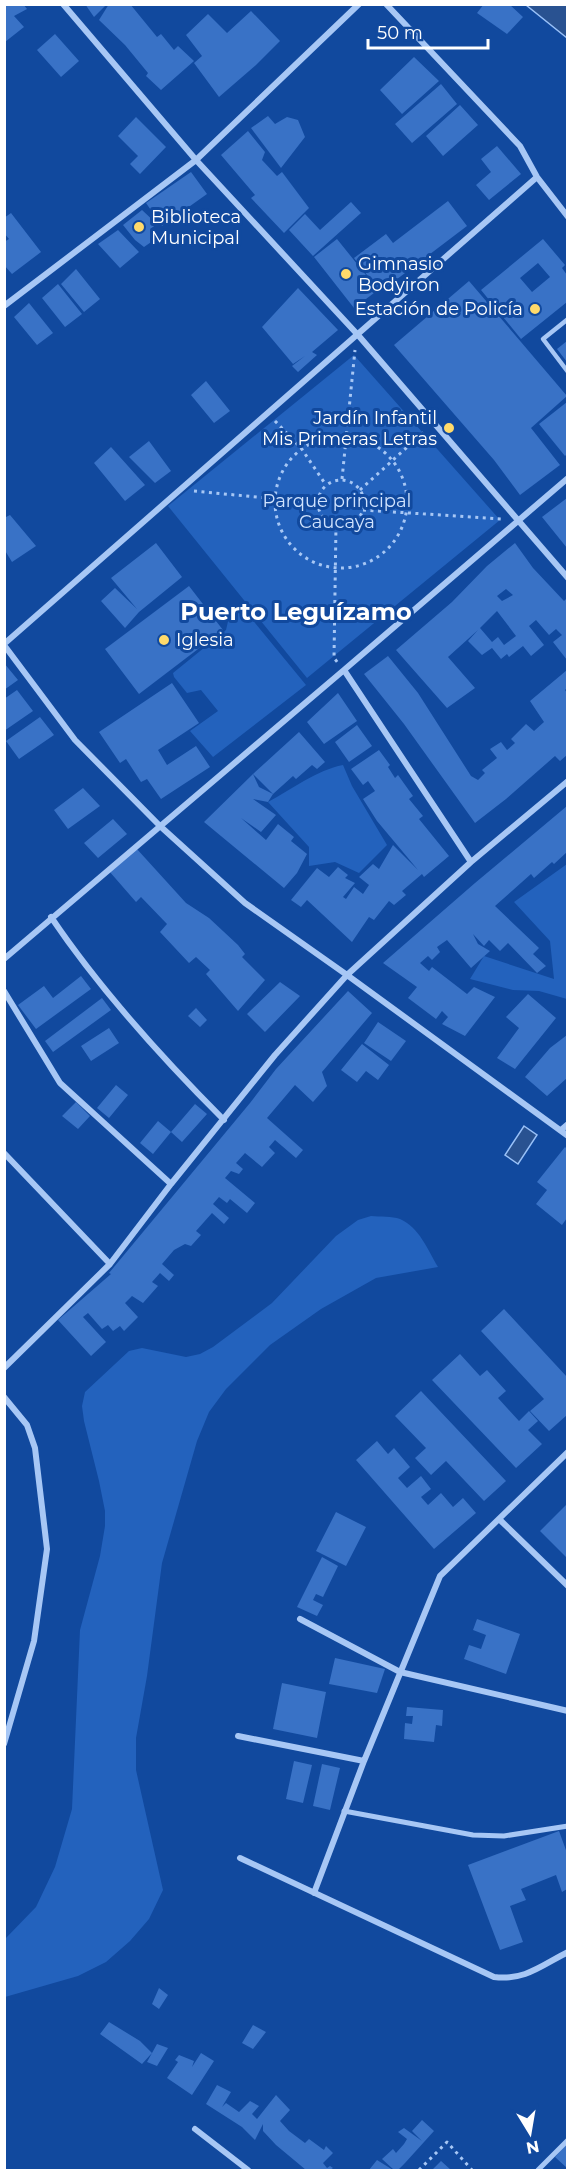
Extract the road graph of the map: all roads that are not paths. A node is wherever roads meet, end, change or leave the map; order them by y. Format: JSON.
{"nodes":[{"id":1,"x":63,"y":4,"type":"edge"},
{"id":2,"x":359,"y":4,"type":"edge"},
{"id":3,"x":386,"y":4,"type":"edge"},
{"id":4,"x":196,"y":160,"type":"junction"},
{"id":5,"x":537,"y":177,"type":"junction"},
{"id":6,"x":567,"y":217,"type":"edge"},
{"id":7,"x":4,"y":306,"type":"edge"},
{"id":8,"x":567,"y":319,"type":"edge"},
{"id":9,"x":358,"y":335,"type":"junction"},
{"id":10,"x":567,"y":372,"type":"edge"},
{"id":11,"x":567,"y":478,"type":"edge"},
{"id":12,"x":518,"y":520,"type":"junction"},
{"id":13,"x":567,"y":578,"type":"edge"},
{"id":14,"x":4,"y":645,"type":"edge"},
{"id":15,"x":344,"y":670,"type":"junction"},
{"id":16,"x":567,"y":781,"type":"edge"},
{"id":17,"x":160,"y":826,"type":"junction"},
{"id":18,"x":471,"y":862,"type":"junction"},
{"id":19,"x":51,"y":917,"type":"junction"},
{"id":20,"x":4,"y":958,"type":"edge"},
{"id":21,"x":347,"y":975,"type":"junction"},
{"id":22,"x":4,"y":991,"type":"edge"},
{"id":23,"x":224,"y":1120,"type":"junction"},
{"id":24,"x":567,"y":1124,"type":"edge"},
{"id":25,"x":561,"y":1130,"type":"junction"},
{"id":26,"x":567,"y":1136,"type":"edge"},
{"id":27,"x":4,"y":1154,"type":"edge"},
{"id":28,"x":171,"y":1184,"type":"junction"},
{"id":29,"x":110,"y":1264,"type":"junction"},
{"id":30,"x":4,"y":1368,"type":"edge"},
{"id":31,"x":4,"y":1398,"type":"edge"},
{"id":32,"x":567,"y":1452,"type":"edge"},
{"id":33,"x":500,"y":1519,"type":"junction"},
{"id":34,"x":567,"y":1586,"type":"edge"},
{"id":35,"x":300,"y":1619,"type":"dead end"},
{"id":36,"x":400,"y":1672,"type":"junction"},
{"id":37,"x":567,"y":1711,"type":"edge"},
{"id":38,"x":238,"y":1736,"type":"dead end"},
{"id":39,"x":4,"y":1744,"type":"edge"},
{"id":40,"x":364,"y":1761,"type":"junction"},
{"id":41,"x":344,"y":1812,"type":"junction"},
{"id":42,"x":567,"y":1826,"type":"edge"},
{"id":43,"x":240,"y":1858,"type":"dead end"},
{"id":44,"x":314,"y":1893,"type":"junction"},
{"id":45,"x":567,"y":1952,"type":"edge"},
{"id":46,"x":195,"y":2129,"type":"dead end"},
{"id":47,"x":567,"y":2140,"type":"edge"},
{"id":48,"x":245,"y":2170,"type":"edge"},
{"id":49,"x":538,"y":2170,"type":"edge"}],
"edges":[{"from":1,"to":4,"type":"street"},
{"from":2,"to":4,"type":"street"},
{"from":3,"to":5,"type":"street"},
{"from":4,"to":7,"type":"street"},
{"from":4,"to":9,"type":"street"},
{"from":5,"to":6,"type":"street"},
{"from":5,"to":9,"type":"street"},
{"from":8,"to":10,"type":"lane"},
{"from":9,"to":12,"type":"street"},
{"from":9,"to":14,"type":"street"},
{"from":11,"to":12,"type":"street"},
{"from":12,"to":13,"type":"street"},
{"from":12,"to":15,"type":"street"},
{"from":14,"to":17,"type":"street"},
{"from":15,"to":17,"type":"street"},
{"from":15,"to":18,"type":"street"},
{"from":16,"to":18,"type":"street"},
{"from":17,"to":19,"type":"street"},
{"from":17,"to":21,"type":"street"},
{"from":18,"to":21,"type":"street"},
{"from":19,"to":20,"type":"street"},
{"from":19,"to":23,"type":"street"},
{"from":21,"to":23,"type":"street"},
{"from":21,"to":25,"type":"street"},
{"from":22,"to":28,"type":"street"},
{"from":23,"to":28,"type":"street"},
{"from":24,"to":25,"type":"street"},
{"from":25,"to":26,"type":"street"},
{"from":27,"to":29,"type":"street"},
{"from":28,"to":29,"type":"street"},
{"from":29,"to":30,"type":"street"},
{"from":31,"to":39,"type":"street"},
{"from":32,"to":33,"type":"street"},
{"from":33,"to":34,"type":"street"},
{"from":33,"to":36,"type":"street"},
{"from":35,"to":36,"type":"street"},
{"from":36,"to":37,"type":"street"},
{"from":36,"to":40,"type":"street"},
{"from":38,"to":40,"type":"street"},
{"from":40,"to":41,"type":"street"},
{"from":41,"to":42,"type":"street"},
{"from":41,"to":44,"type":"street"},
{"from":43,"to":44,"type":"street"},
{"from":44,"to":45,"type":"street"},
{"from":46,"to":48,"type":"street"},
{"from":47,"to":49,"type":"street"}]}
